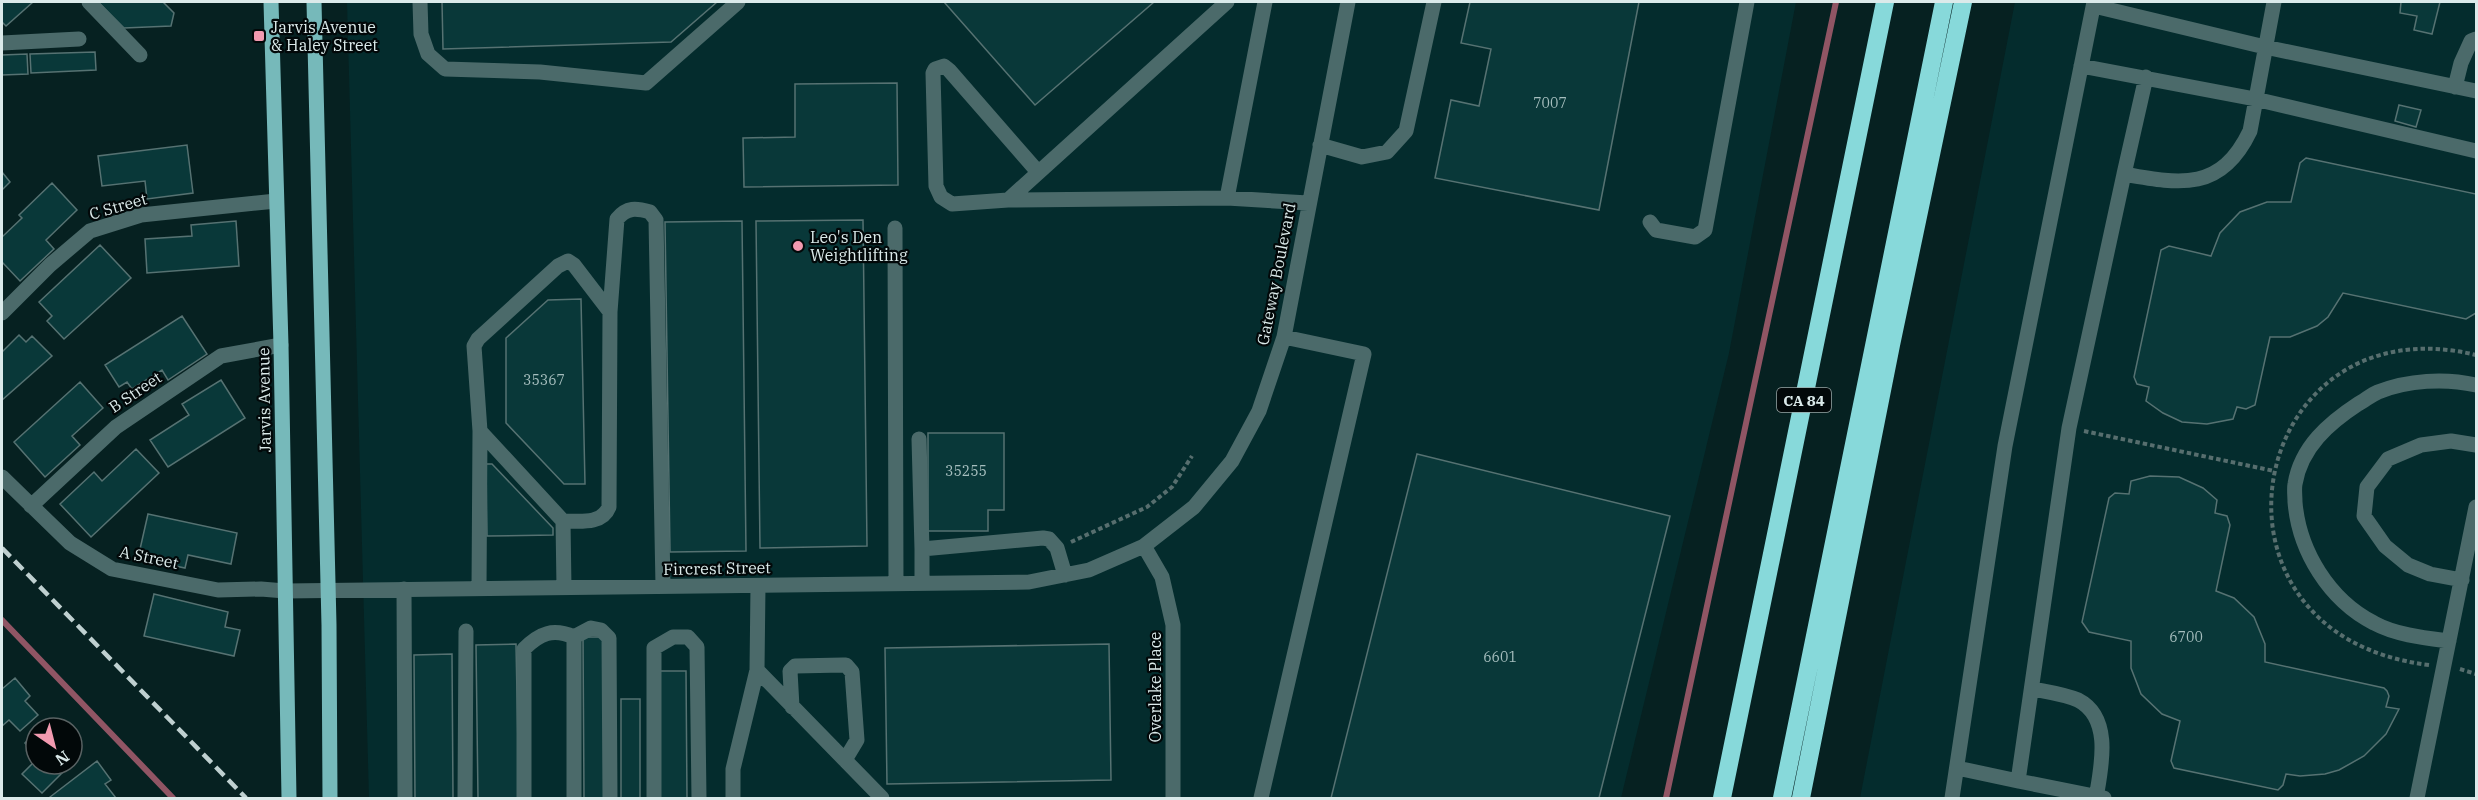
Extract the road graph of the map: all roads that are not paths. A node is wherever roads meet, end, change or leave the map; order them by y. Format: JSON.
{"nodes":[{"id":1,"x":89,"y":2,"type":"edge"},
{"id":2,"x":271,"y":2,"type":"edge"},
{"id":3,"x":314,"y":2,"type":"edge"},
{"id":4,"x":420,"y":2,"type":"edge"},
{"id":5,"x":738,"y":2,"type":"edge"},
{"id":6,"x":1227,"y":2,"type":"edge"},
{"id":7,"x":1265,"y":2,"type":"edge"},
{"id":8,"x":1348,"y":2,"type":"edge"},
{"id":9,"x":1434,"y":2,"type":"edge"},
{"id":10,"x":1747,"y":2,"type":"edge"},
{"id":11,"x":1885,"y":2,"type":"edge"},
{"id":12,"x":1944,"y":2,"type":"edge"},
{"id":13,"x":1963,"y":2,"type":"edge"},
{"id":14,"x":2274,"y":2,"type":"edge"},
{"id":15,"x":2094,"y":4,"type":"edge"},
{"id":16,"x":79,"y":39,"type":"dead end"},
{"id":17,"x":2476,"y":39,"type":"edge"},
{"id":18,"x":2,"y":44,"type":"edge"},
{"id":19,"x":2265,"y":47,"type":"junction"},
{"id":20,"x":140,"y":55,"type":"dead end"},
{"id":21,"x":2081,"y":66,"type":"junction"},
{"id":22,"x":2146,"y":77,"type":"junction"},
{"id":23,"x":2455,"y":87,"type":"junction"},
{"id":24,"x":2476,"y":92,"type":"edge"},
{"id":25,"x":2255,"y":99,"type":"junction"},
{"id":26,"x":1320,"y":145,"type":"junction"},
{"id":27,"x":2476,"y":151,"type":"edge"},
{"id":28,"x":1038,"y":172,"type":"junction"},
{"id":29,"x":2124,"y":174,"type":"junction"},
{"id":30,"x":1227,"y":198,"type":"junction"},
{"id":31,"x":1008,"y":200,"type":"junction"},
{"id":32,"x":276,"y":201,"type":"junction"},
{"id":33,"x":1308,"y":203,"type":"junction"},
{"id":34,"x":1650,"y":222,"type":"dead end"},
{"id":35,"x":895,"y":228,"type":"dead end"},
{"id":36,"x":610,"y":312,"type":"junction"},
{"id":37,"x":2,"y":313,"type":"edge"},
{"id":38,"x":1284,"y":337,"type":"junction"},
{"id":39,"x":281,"y":345,"type":"junction"},
{"id":40,"x":2476,"y":385,"type":"edge"},
{"id":41,"x":480,"y":431,"type":"junction"},
{"id":42,"x":919,"y":439,"type":"dead end"},
{"id":43,"x":2476,"y":445,"type":"edge"},
{"id":44,"x":2,"y":477,"type":"edge"},
{"id":45,"x":31,"y":506,"type":"junction"},
{"id":46,"x":2476,"y":507,"type":"edge"},
{"id":47,"x":563,"y":521,"type":"junction"},
{"id":48,"x":2474,"y":530,"type":"edge"},
{"id":49,"x":1144,"y":546,"type":"junction"},
{"id":50,"x":922,"y":549,"type":"junction"},
{"id":51,"x":1065,"y":575,"type":"junction"},
{"id":52,"x":2462,"y":580,"type":"junction"},
{"id":53,"x":922,"y":582,"type":"junction"},
{"id":54,"x":896,"y":584,"type":"junction"},
{"id":55,"x":663,"y":586,"type":"junction"},
{"id":56,"x":758,"y":586,"type":"junction"},
{"id":57,"x":564,"y":588,"type":"junction"},
{"id":58,"x":479,"y":589,"type":"junction"},
{"id":59,"x":328,"y":590,"type":"junction"},
{"id":60,"x":404,"y":590,"type":"junction"},
{"id":61,"x":285,"y":591,"type":"junction"},
{"id":62,"x":466,"y":631,"type":"dead end"},
{"id":63,"x":574,"y":637,"type":"junction"},
{"id":64,"x":2449,"y":641,"type":"junction"},
{"id":65,"x":757,"y":670,"type":"junction"},
{"id":66,"x":2033,"y":688,"type":"junction"},
{"id":67,"x":792,"y":707,"type":"junction"},
{"id":68,"x":844,"y":760,"type":"junction"},
{"id":69,"x":1957,"y":768,"type":"junction"},
{"id":70,"x":2018,"y":781,"type":"junction"},
{"id":71,"x":289,"y":798,"type":"edge"},
{"id":72,"x":330,"y":798,"type":"edge"},
{"id":73,"x":405,"y":798,"type":"edge"},
{"id":74,"x":465,"y":798,"type":"edge"},
{"id":75,"x":524,"y":798,"type":"edge"},
{"id":76,"x":574,"y":798,"type":"edge"},
{"id":77,"x":610,"y":798,"type":"edge"},
{"id":78,"x":654,"y":798,"type":"edge"},
{"id":79,"x":699,"y":798,"type":"edge"},
{"id":80,"x":733,"y":798,"type":"edge"},
{"id":81,"x":882,"y":798,"type":"edge"},
{"id":82,"x":1173,"y":798,"type":"edge"},
{"id":83,"x":1261,"y":798,"type":"edge"},
{"id":84,"x":1722,"y":798,"type":"edge"},
{"id":85,"x":1782,"y":798,"type":"edge"},
{"id":86,"x":1801,"y":798,"type":"edge"},
{"id":87,"x":1952,"y":798,"type":"edge"},
{"id":88,"x":2099,"y":798,"type":"edge"},
{"id":89,"x":2417,"y":798,"type":"edge"}],
"edges":[{"from":1,"to":20,"type":"street"},
{"from":2,"to":32,"type":"main road","name":"Jarvis Avenue"},
{"from":3,"to":59,"type":"main road"},
{"from":4,"to":5,"type":"street"},
{"from":6,"to":28,"type":"street"},
{"from":7,"to":30,"type":"street"},
{"from":8,"to":26,"type":"street","name":"Gateway Boulevard"},
{"from":9,"to":26,"type":"street"},
{"from":10,"to":34,"type":"street"},
{"from":11,"to":84,"type":"highway","number":"CA 84"},
{"from":12,"to":85,"type":"highway"},
{"from":13,"to":86,"type":"highway"},
{"from":14,"to":19,"type":"street"},
{"from":15,"to":19,"type":"street"},
{"from":15,"to":21,"type":"street"},
{"from":16,"to":18,"type":"street"},
{"from":17,"to":23,"type":"street"},
{"from":19,"to":23,"type":"street"},
{"from":19,"to":25,"type":"street"},
{"from":21,"to":22,"type":"street"},
{"from":21,"to":69,"type":"street"},
{"from":22,"to":25,"type":"street"},
{"from":22,"to":29,"type":"street"},
{"from":23,"to":24,"type":"street"},
{"from":25,"to":27,"type":"street"},
{"from":25,"to":29,"type":"street"},
{"from":26,"to":33,"type":"street","name":"Gateway Boulevard"},
{"from":28,"to":31,"type":"street"},
{"from":28,"to":31,"type":"street"},
{"from":29,"to":66,"type":"street"},
{"from":30,"to":31,"type":"street"},
{"from":30,"to":33,"type":"street"},
{"from":32,"to":37,"type":"street","name":"C Street"},
{"from":32,"to":39,"type":"main road","name":"Jarvis Avenue"},
{"from":33,"to":38,"type":"street","name":"Gateway Boulevard"},
{"from":35,"to":54,"type":"street"},
{"from":36,"to":41,"type":"street"},
{"from":36,"to":47,"type":"street"},
{"from":36,"to":55,"type":"street"},
{"from":38,"to":49,"type":"street","name":"Gateway Boulevard"},
{"from":38,"to":83,"type":"street"},
{"from":39,"to":45,"type":"street","name":"B Street"},
{"from":39,"to":61,"type":"main road","name":"Jarvis Avenue"},
{"from":40,"to":64,"type":"street"},
{"from":41,"to":47,"type":"street"},
{"from":41,"to":58,"type":"street"},
{"from":42,"to":50,"type":"street"},
{"from":43,"to":52,"type":"street"},
{"from":44,"to":45,"type":"street","name":"A Street"},
{"from":45,"to":61,"type":"street","name":"A Street"},
{"from":46,"to":48,"type":"street"},
{"from":47,"to":57,"type":"street"},
{"from":48,"to":52,"type":"street"},
{"from":49,"to":51,"type":"street","name":"Fircrest Street"},
{"from":49,"to":82,"type":"street","name":"Overlake Place"},
{"from":50,"to":51,"type":"street"},
{"from":50,"to":53,"type":"street"},
{"from":51,"to":53,"type":"street","name":"Fircrest Street"},
{"from":52,"to":64,"type":"street"},
{"from":53,"to":54,"type":"street","name":"Fircrest Street"},
{"from":54,"to":56,"type":"street","name":"Fircrest Street"},
{"from":55,"to":56,"type":"street","name":"Fircrest Street"},
{"from":55,"to":57,"type":"street","name":"Fircrest Street"},
{"from":56,"to":65,"type":"street"},
{"from":57,"to":58,"type":"street","name":"Fircrest Street"},
{"from":58,"to":60,"type":"street","name":"Fircrest Street"},
{"from":59,"to":60,"type":"street","name":"Fircrest Street"},
{"from":59,"to":61,"type":"street","name":"Fircrest Street"},
{"from":59,"to":72,"type":"main road"},
{"from":60,"to":73,"type":"street"},
{"from":61,"to":71,"type":"main road","name":"Jarvis Avenue"},
{"from":62,"to":74,"type":"street"},
{"from":63,"to":75,"type":"street"},
{"from":63,"to":76,"type":"street"},
{"from":63,"to":77,"type":"street"},
{"from":64,"to":89,"type":"street"},
{"from":65,"to":67,"type":"street"},
{"from":65,"to":80,"type":"street"},
{"from":66,"to":70,"type":"street"},
{"from":66,"to":88,"type":"street"},
{"from":67,"to":68,"type":"street"},
{"from":67,"to":68,"type":"street"},
{"from":68,"to":81,"type":"street"},
{"from":69,"to":70,"type":"street"},
{"from":69,"to":87,"type":"street"},
{"from":70,"to":88,"type":"street"},
{"from":78,"to":79,"type":"street"}]}
